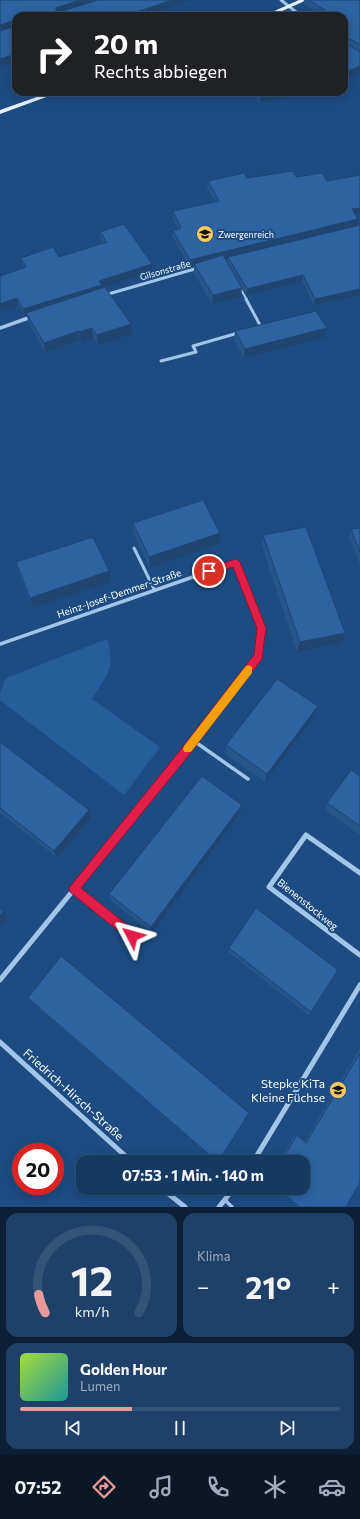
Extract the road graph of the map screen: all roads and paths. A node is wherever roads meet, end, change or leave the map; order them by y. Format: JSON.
{"nodes":[{"id":1,"x":281,"y":0,"type":"edge"},
{"id":2,"x":304,"y":0,"type":"edge"},
{"id":3,"x":289,"y":7,"type":"junction"},
{"id":4,"x":276,"y":12,"type":"edge"},
{"id":5,"x":296,"y":12,"type":"edge"},
{"id":6,"x":46,"y":96,"type":"edge"},
{"id":7,"x":0,"y":112,"type":"edge"},
{"id":8,"x":203,"y":267,"type":"edge"},
{"id":9,"x":239,"y":287,"type":"edge"},
{"id":10,"x":98,"y":297,"type":"edge"},
{"id":11,"x":33,"y":316,"type":"edge"},
{"id":12,"x":0,"y":328,"type":"edge"},
{"id":13,"x":254,"y":329,"type":"edge"},
{"id":14,"x":246,"y":331,"type":"edge"},
{"id":15,"x":161,"y":361,"type":"dead end"},
{"id":16,"x":134,"y":548,"type":"dead end"},
{"id":17,"x":154,"y":589,"type":"junction"},
{"id":18,"x":0,"y":644,"type":"edge"},
{"id":19,"x":194,"y":741,"type":"junction"},
{"id":20,"x":248,"y":779,"type":"dead end"},
{"id":21,"x":360,"y":873,"type":"edge"},
{"id":22,"x":74,"y":888,"type":"junction"},
{"id":23,"x":132,"y":936,"type":"dead end"},
{"id":24,"x":360,"y":955,"type":"edge"},
{"id":25,"x":0,"y":980,"type":"edge"},
{"id":26,"x":360,"y":985,"type":"edge"},
{"id":27,"x":0,"y":1042,"type":"edge"},
{"id":28,"x":124,"y":1155,"type":"edge"},
{"id":29,"x":257,"y":1155,"type":"edge"},
{"id":30,"x":169,"y":1195,"type":"edge"},
{"id":31,"x":229,"y":1195,"type":"edge"},
{"id":32,"x":225,"y":1200,"type":"junction"},
{"id":33,"x":184,"y":1207,"type":"edge"},
{"id":34,"x":219,"y":1207,"type":"edge"},
{"id":35,"x":232,"y":1207,"type":"edge"}],
"edges":[{"from":1,"to":3,"type":"street"},
{"from":2,"to":3,"type":"main road"},
{"from":3,"to":4,"type":"main road"},
{"from":3,"to":5,"type":"street"},
{"from":6,"to":7,"type":"main road"},
{"from":8,"to":10,"type":"street","name":"Gilsonstraße"},
{"from":9,"to":13,"type":"lane"},
{"from":11,"to":12,"type":"street"},
{"from":14,"to":15,"type":"lane"},
{"from":16,"to":17,"type":"lane"},
{"from":17,"to":18,"type":"street","name":"Heinz-Josef-Demmer-Straße"},
{"from":17,"to":19,"type":"street","name":"Heinz-Josef-Demmer-Straße"},
{"from":19,"to":20,"type":"lane"},
{"from":19,"to":22,"type":"street","name":"Heinz-Josef-Demmer-Straße"},
{"from":21,"to":24,"type":"street","name":"Bienenstockweg"},
{"from":22,"to":23,"type":"lane"},
{"from":22,"to":25,"type":"street","name":"Heinz-Josef-Demmer-Straße"},
{"from":26,"to":29,"type":"street"},
{"from":27,"to":28,"type":"street","name":"Friedrich-Hirsch-Straße"},
{"from":30,"to":33,"type":"street"},
{"from":31,"to":32,"type":"street"},
{"from":32,"to":34,"type":"street"},
{"from":32,"to":35,"type":"lane"}]}
